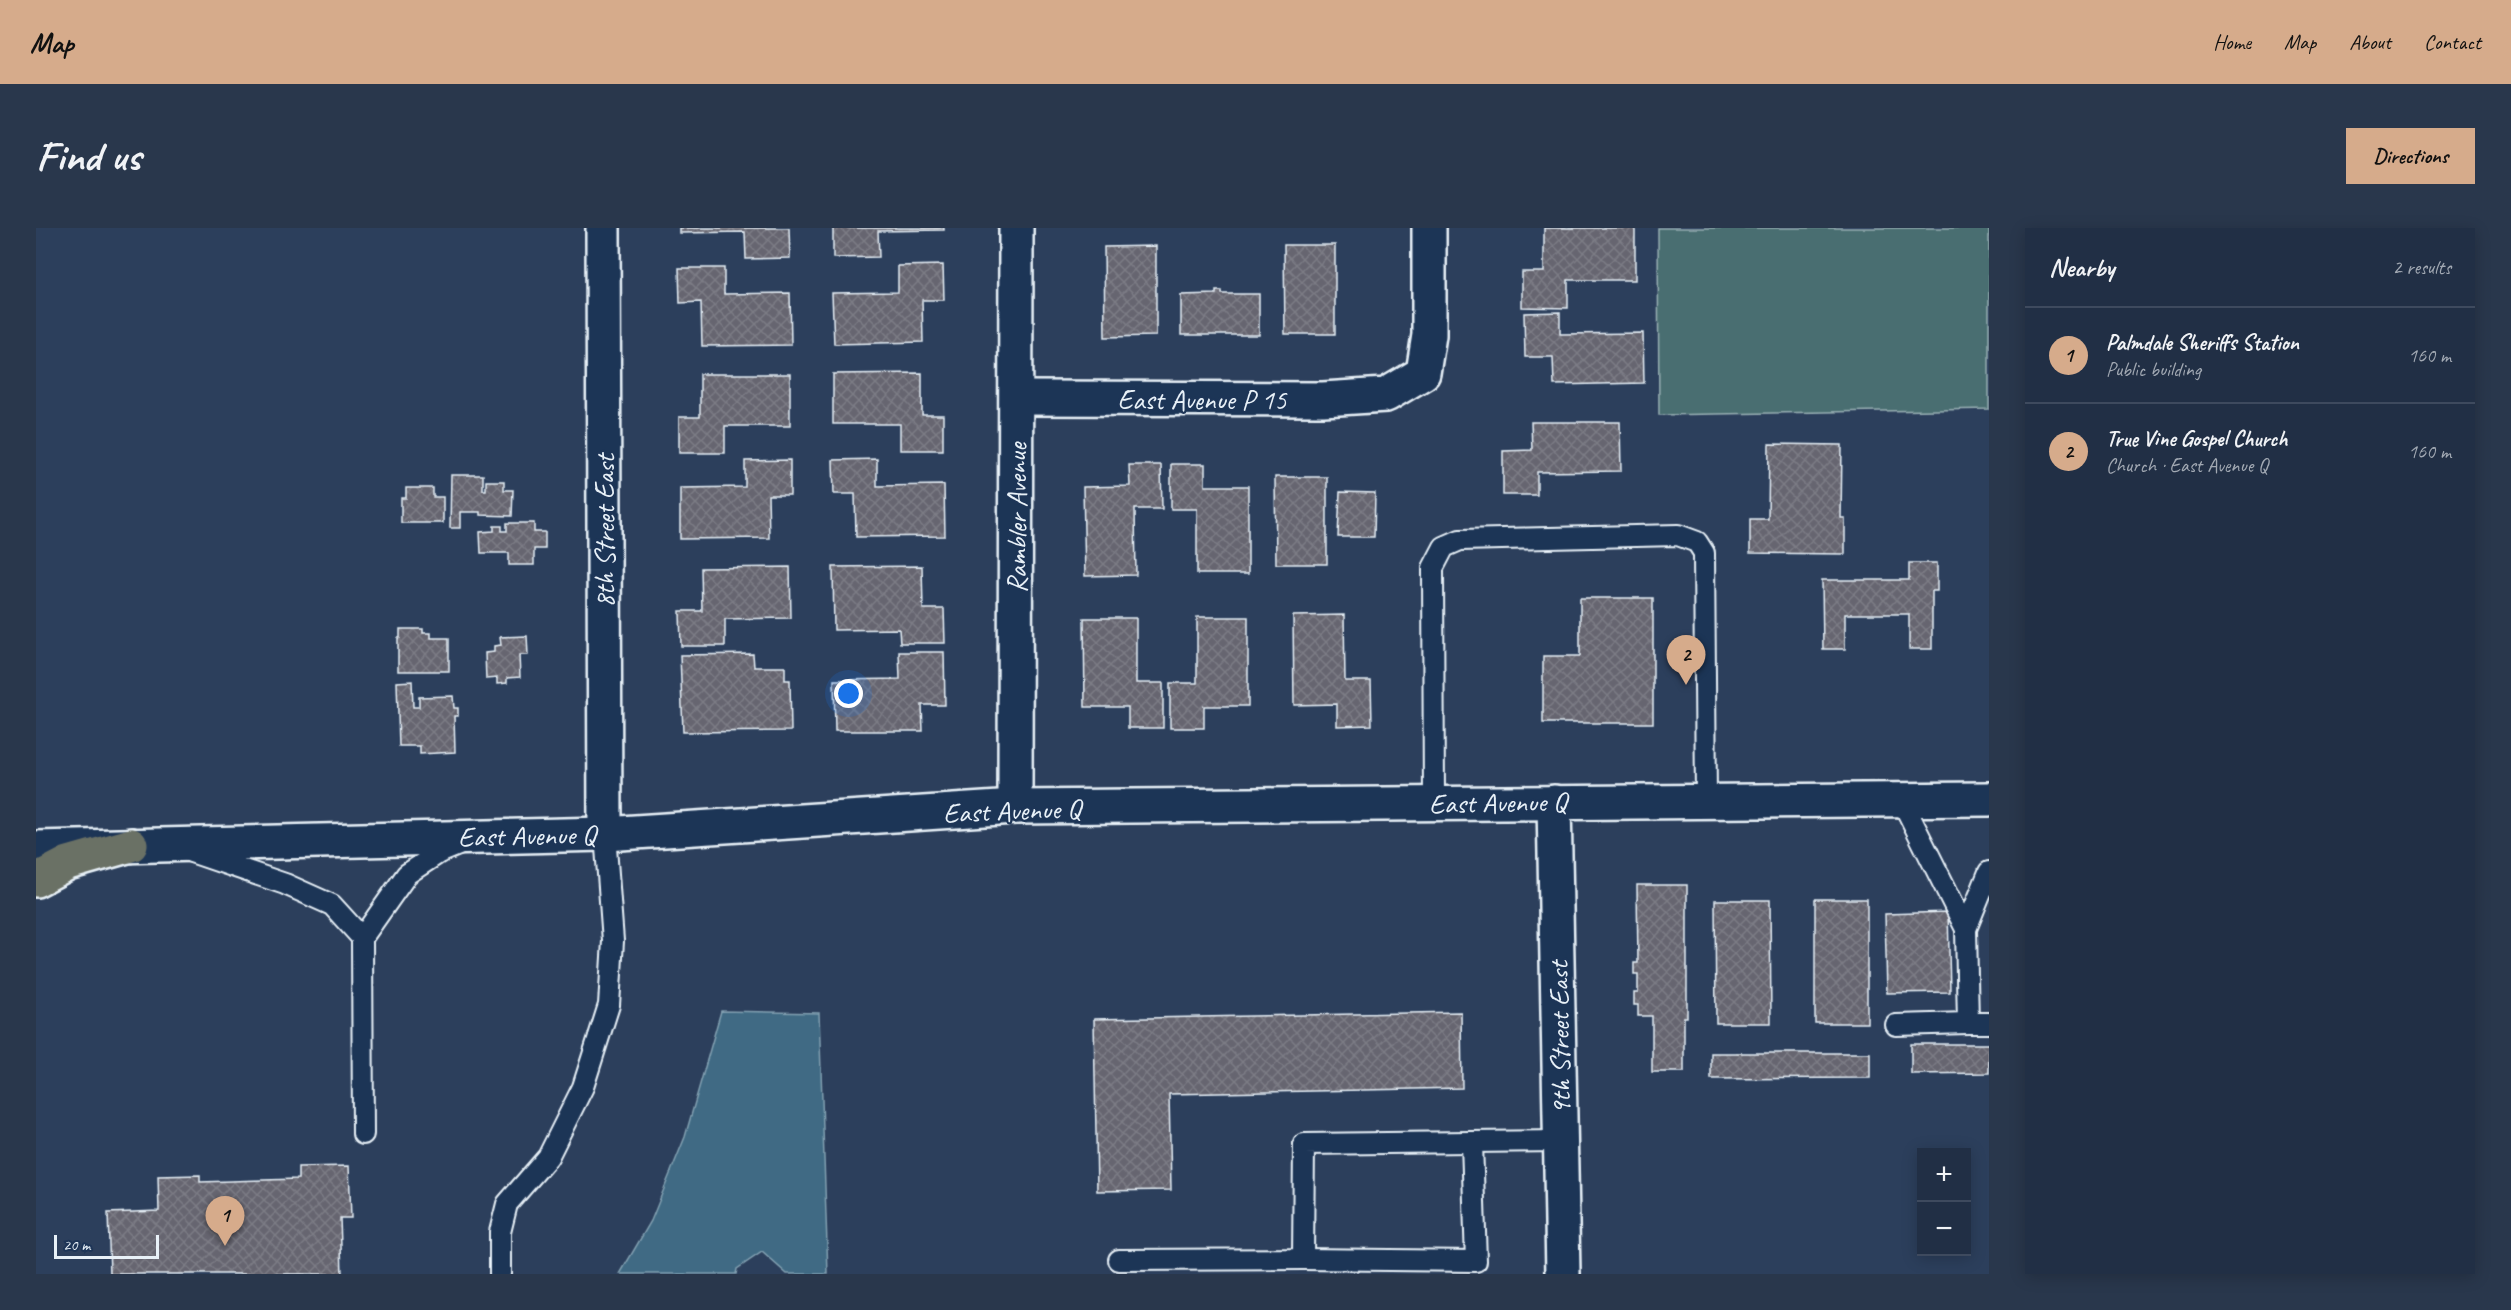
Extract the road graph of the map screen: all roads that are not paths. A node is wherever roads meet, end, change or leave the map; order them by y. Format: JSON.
{"nodes":[{"id":1,"x":603,"y":228,"type":"edge"},
{"id":2,"x":1016,"y":228,"type":"edge"},
{"id":3,"x":1429,"y":228,"type":"edge"},
{"id":4,"x":1017,"y":398,"type":"junction"},
{"id":5,"x":1901,"y":799,"type":"junction"},
{"id":6,"x":1989,"y":799,"type":"edge"},
{"id":7,"x":1706,"y":800,"type":"junction"},
{"id":8,"x":1554,"y":801,"type":"junction"},
{"id":9,"x":1434,"y":803,"type":"junction"},
{"id":10,"x":1015,"y":807,"type":"junction"},
{"id":11,"x":605,"y":834,"type":"junction"},
{"id":12,"x":480,"y":836,"type":"junction"},
{"id":13,"x":169,"y":844,"type":"junction"},
{"id":14,"x":131,"y":845,"type":"junction"},
{"id":15,"x":36,"y":848,"type":"edge"},
{"id":16,"x":1989,"y":872,"type":"edge"},
{"id":17,"x":36,"y":880,"type":"edge"},
{"id":18,"x":1966,"y":928,"type":"junction"},
{"id":19,"x":362,"y":938,"type":"junction"},
{"id":20,"x":1968,"y":1023,"type":"junction"},
{"id":21,"x":1989,"y":1023,"type":"edge"},
{"id":22,"x":1896,"y":1025,"type":"dead end"},
{"id":23,"x":363,"y":1134,"type":"dead end"},
{"id":24,"x":1561,"y":1140,"type":"junction"},
{"id":25,"x":1472,"y":1143,"type":"junction"},
{"id":26,"x":1303,"y":1259,"type":"junction"},
{"id":27,"x":1119,"y":1260,"type":"dead end"},
{"id":28,"x":500,"y":1274,"type":"edge"},
{"id":29,"x":1563,"y":1274,"type":"edge"}],
"edges":[{"from":1,"to":11,"type":"street","name":"8th Street East"},
{"from":2,"to":4,"type":"street","name":"Rambler Avenue"},
{"from":3,"to":4,"type":"street","name":"East Avenue P 15"},
{"from":4,"to":10,"type":"street","name":"Rambler Avenue"},
{"from":5,"to":6,"type":"street","name":"East Avenue Q"},
{"from":5,"to":7,"type":"street","name":"East Avenue Q"},
{"from":5,"to":18,"type":"lane"},
{"from":7,"to":8,"type":"street","name":"East Avenue Q"},
{"from":7,"to":9,"type":"lane"},
{"from":8,"to":9,"type":"street","name":"East Avenue Q"},
{"from":8,"to":24,"type":"street","name":"9th Street East"},
{"from":9,"to":10,"type":"street","name":"East Avenue Q"},
{"from":10,"to":11,"type":"street","name":"East Avenue Q"},
{"from":11,"to":12,"type":"street","name":"East Avenue Q"},
{"from":11,"to":28,"type":"lane"},
{"from":12,"to":13,"type":"street","name":"East Avenue Q"},
{"from":12,"to":19,"type":"lane"},
{"from":13,"to":14,"type":"street","name":"East Avenue Q"},
{"from":13,"to":19,"type":"lane"},
{"from":14,"to":15,"type":"street","name":"East Avenue Q"},
{"from":14,"to":17,"type":"main road"},
{"from":16,"to":18,"type":"lane"},
{"from":18,"to":20,"type":"lane"},
{"from":19,"to":23,"type":"lane"},
{"from":20,"to":21,"type":"lane"},
{"from":20,"to":22,"type":"lane"},
{"from":24,"to":25,"type":"lane"},
{"from":24,"to":29,"type":"street","name":"9th Street East"},
{"from":25,"to":26,"type":"lane"},
{"from":25,"to":26,"type":"lane"},
{"from":26,"to":27,"type":"lane"}]}
